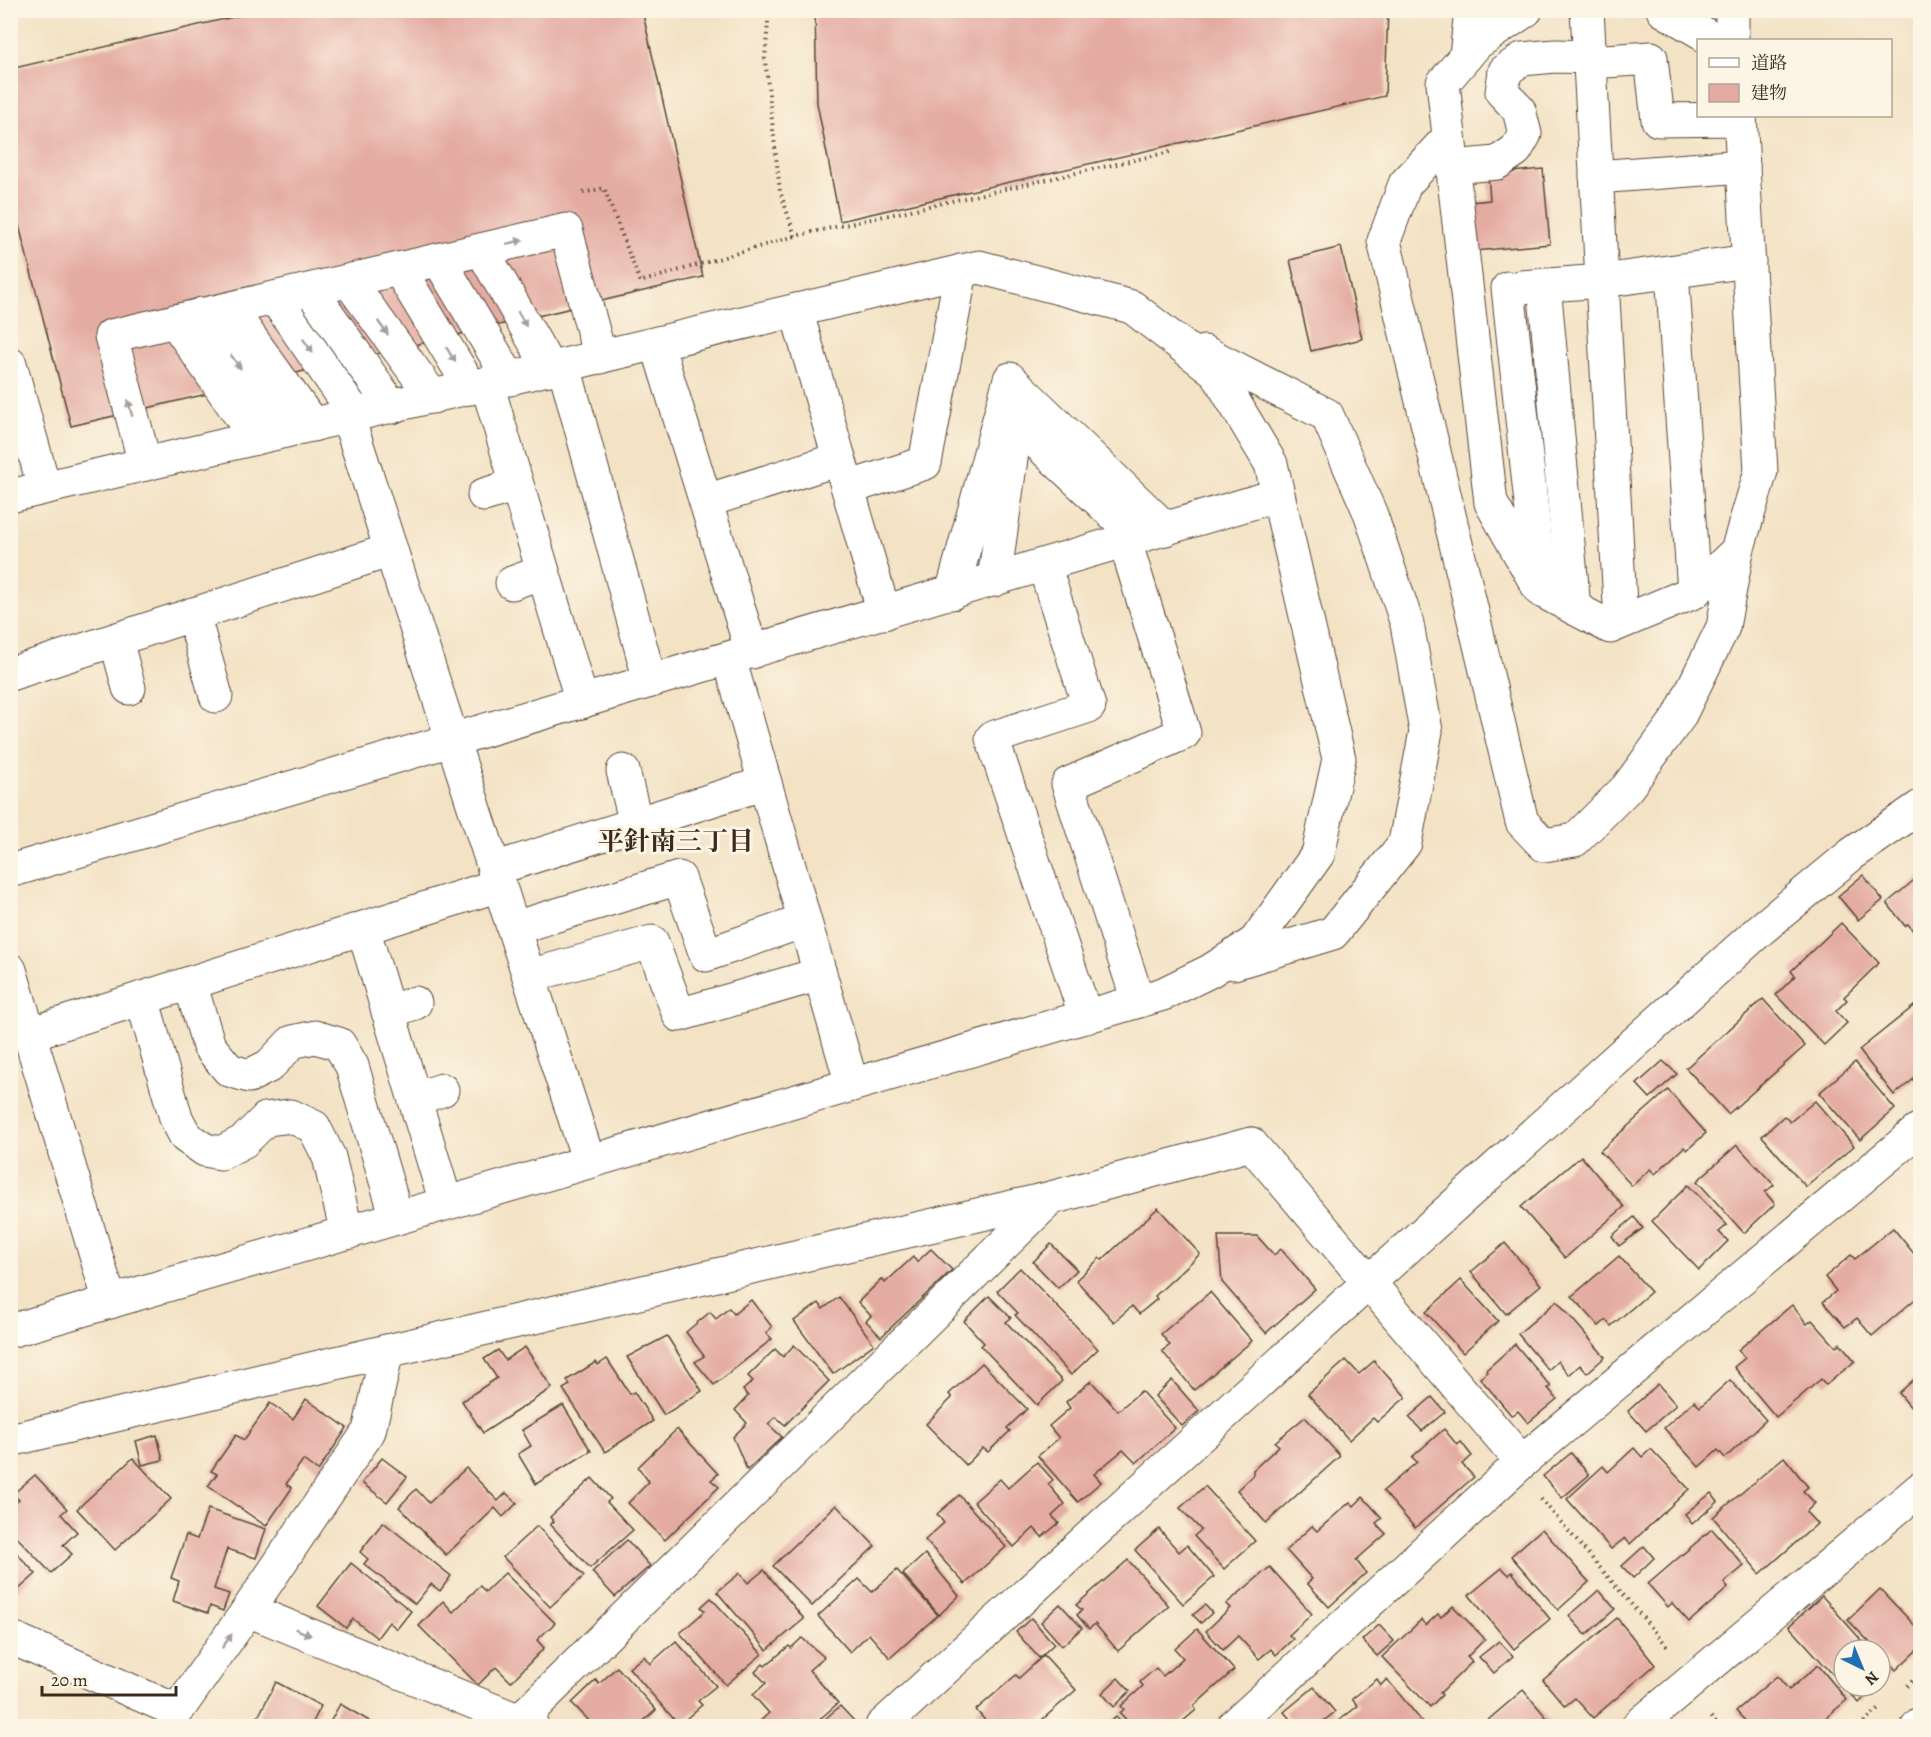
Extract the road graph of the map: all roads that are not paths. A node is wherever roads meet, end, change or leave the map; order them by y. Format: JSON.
{"nodes":[{"id":1,"x":1471,"y":10,"type":"edge"},
{"id":2,"x":1526,"y":10,"type":"edge"},
{"id":3,"x":1587,"y":10,"type":"edge"},
{"id":4,"x":1663,"y":10,"type":"edge"},
{"id":5,"x":1732,"y":10,"type":"edge"},
{"id":6,"x":1708,"y":39,"type":"edge"},
{"id":7,"x":1732,"y":39,"type":"edge"},
{"id":8,"x":1466,"y":56,"type":"junction"},
{"id":9,"x":1590,"y":59,"type":"junction"},
{"id":10,"x":1740,"y":117,"type":"edge"},
{"id":11,"x":1451,"y":152,"type":"junction"},
{"id":12,"x":1743,"y":166,"type":"junction"},
{"id":13,"x":1596,"y":177,"type":"junction"},
{"id":14,"x":482,"y":250,"type":"junction"},
{"id":15,"x":439,"y":260,"type":"junction"},
{"id":16,"x":1749,"y":261,"type":"junction"},
{"id":17,"x":399,"y":269,"type":"junction"},
{"id":18,"x":961,"y":272,"type":"junction"},
{"id":19,"x":1672,"y":272,"type":"junction"},
{"id":20,"x":349,"y":281,"type":"junction"},
{"id":21,"x":1602,"y":281,"type":"junction"},
{"id":22,"x":1544,"y":285,"type":"junction"},
{"id":23,"x":1508,"y":288,"type":"junction"},
{"id":24,"x":312,"y":290,"type":"junction"},
{"id":25,"x":1467,"y":291,"type":"junction"},
{"id":26,"x":275,"y":298,"type":"junction"},
{"id":27,"x":796,"y":310,"type":"junction"},
{"id":28,"x":202,"y":315,"type":"junction"},
{"id":29,"x":1170,"y":335,"type":"junction"},
{"id":30,"x":657,"y":344,"type":"junction"},
{"id":31,"x":600,"y":357,"type":"junction"},
{"id":32,"x":10,"y":364,"type":"edge"},
{"id":33,"x":557,"y":367,"type":"junction"},
{"id":34,"x":489,"y":384,"type":"junction"},
{"id":35,"x":433,"y":397,"type":"junction"},
{"id":36,"x":392,"y":407,"type":"junction"},
{"id":37,"x":352,"y":416,"type":"junction"},
{"id":38,"x":285,"y":431,"type":"junction"},
{"id":39,"x":145,"y":464,"type":"junction"},
{"id":40,"x":843,"y":474,"type":"junction"},
{"id":41,"x":516,"y":485,"type":"junction"},
{"id":42,"x":44,"y":487,"type":"junction"},
{"id":43,"x":484,"y":495,"type":"dead end"},
{"id":44,"x":1278,"y":495,"type":"junction"},
{"id":45,"x":10,"y":496,"type":"edge"},
{"id":46,"x":706,"y":501,"type":"junction"},
{"id":47,"x":1143,"y":536,"type":"junction"},
{"id":48,"x":391,"y":550,"type":"junction"},
{"id":49,"x":1737,"y":551,"type":"junction"},
{"id":50,"x":1044,"y":565,"type":"junction"},
{"id":51,"x":994,"y":580,"type":"junction"},
{"id":52,"x":1540,"y":590,"type":"junction"},
{"id":53,"x":1694,"y":592,"type":"junction"},
{"id":54,"x":952,"y":593,"type":"junction"},
{"id":55,"x":1574,"y":608,"type":"junction"},
{"id":56,"x":884,"y":613,"type":"junction"},
{"id":57,"x":193,"y":614,"type":"junction"},
{"id":58,"x":1621,"y":622,"type":"junction"},
{"id":59,"x":116,"y":640,"type":"junction"},
{"id":60,"x":741,"y":655,"type":"junction"},
{"id":61,"x":10,"y":674,"type":"edge"},
{"id":62,"x":650,"y":681,"type":"junction"},
{"id":63,"x":129,"y":688,"type":"dead end"},
{"id":64,"x":216,"y":696,"type":"dead end"},
{"id":65,"x":582,"y":702,"type":"junction"},
{"id":66,"x":452,"y":740,"type":"junction"},
{"id":67,"x":623,"y":771,"type":"dead end"},
{"id":68,"x":765,"y":783,"type":"junction"},
{"id":69,"x":1920,"y":807,"type":"edge"},
{"id":70,"x":636,"y":824,"type":"junction"},
{"id":71,"x":10,"y":871,"type":"edge"},
{"id":72,"x":496,"y":877,"type":"junction"},
{"id":73,"x":804,"y":921,"type":"junction"},
{"id":74,"x":363,"y":928,"type":"junction"},
{"id":75,"x":514,"y":928,"type":"junction"},
{"id":76,"x":10,"y":970,"type":"edge"},
{"id":77,"x":1210,"y":971,"type":"junction"},
{"id":78,"x":820,"y":974,"type":"junction"},
{"id":79,"x":529,"y":976,"type":"junction"},
{"id":80,"x":190,"y":983,"type":"junction"},
{"id":81,"x":141,"y":998,"type":"junction"},
{"id":82,"x":1138,"y":1001,"type":"junction"},
{"id":83,"x":1086,"y":1017,"type":"junction"},
{"id":84,"x":29,"y":1034,"type":"junction"},
{"id":85,"x":852,"y":1085,"type":"junction"},
{"id":86,"x":1920,"y":1129,"type":"edge"},
{"id":87,"x":589,"y":1162,"type":"junction"},
{"id":88,"x":1051,"y":1198,"type":"junction"},
{"id":89,"x":446,"y":1203,"type":"junction"},
{"id":90,"x":397,"y":1218,"type":"junction"},
{"id":91,"x":348,"y":1233,"type":"junction"},
{"id":92,"x":1368,"y":1283,"type":"junction"},
{"id":93,"x":110,"y":1302,"type":"junction"},
{"id":94,"x":10,"y":1331,"type":"edge"},
{"id":95,"x":387,"y":1351,"type":"junction"},
{"id":96,"x":10,"y":1440,"type":"edge"},
{"id":97,"x":1522,"y":1462,"type":"junction"},
{"id":98,"x":1920,"y":1489,"type":"edge"},
{"id":99,"x":248,"y":1610,"type":"junction"},
{"id":100,"x":10,"y":1637,"type":"edge"},
{"id":101,"x":526,"y":1724,"type":"edge"},
{"id":102,"x":882,"y":1726,"type":"edge"},
{"id":103,"x":1234,"y":1726,"type":"edge"},
{"id":104,"x":1638,"y":1726,"type":"edge"}],
"edges":[{"from":1,"to":8,"type":"street"},
{"from":2,"to":8,"type":"street"},
{"from":3,"to":9,"type":"street"},
{"from":4,"to":6,"type":"street"},
{"from":5,"to":7,"type":"street"},
{"from":8,"to":11,"type":"street"},
{"from":9,"to":10,"type":"street"},
{"from":9,"to":11,"type":"street"},
{"from":9,"to":13,"type":"street"},
{"from":10,"to":12,"type":"street"},
{"from":11,"to":25,"type":"street"},
{"from":11,"to":49,"type":"street"},
{"from":12,"to":13,"type":"street"},
{"from":12,"to":16,"type":"street"},
{"from":13,"to":21,"type":"street"},
{"from":14,"to":15,"type":"street"},
{"from":14,"to":31,"type":"street","one_way":true},
{"from":14,"to":33,"type":"street","one_way":true},
{"from":15,"to":17,"type":"street"},
{"from":15,"to":34,"type":"street"},
{"from":16,"to":19,"type":"street"},
{"from":16,"to":49,"type":"street"},
{"from":17,"to":20,"type":"street"},
{"from":17,"to":34,"type":"street","one_way":true},
{"from":18,"to":27,"type":"street"},
{"from":18,"to":29,"type":"street"},
{"from":18,"to":40,"type":"street"},
{"from":19,"to":21,"type":"street"},
{"from":19,"to":53,"type":"street"},
{"from":20,"to":24,"type":"street"},
{"from":20,"to":35,"type":"street","one_way":true},
{"from":21,"to":22,"type":"street"},
{"from":21,"to":58,"type":"street"},
{"from":22,"to":23,"type":"street"},
{"from":22,"to":55,"type":"street"},
{"from":23,"to":25,"type":"street"},
{"from":23,"to":52,"type":"street"},
{"from":24,"to":26,"type":"street"},
{"from":24,"to":36,"type":"street"},
{"from":25,"to":52,"type":"street"},
{"from":26,"to":28,"type":"street"},
{"from":26,"to":37,"type":"street","one_way":true},
{"from":27,"to":30,"type":"street"},
{"from":27,"to":40,"type":"street"},
{"from":28,"to":38,"type":"street","one_way":true},
{"from":28,"to":38,"type":"street"},
{"from":39,"to":28,"type":"street","one_way":true},
{"from":29,"to":44,"type":"street"},
{"from":29,"to":77,"type":"street"},
{"from":30,"to":31,"type":"street"},
{"from":30,"to":46,"type":"street"},
{"from":31,"to":33,"type":"street"},
{"from":32,"to":42,"type":"street"},
{"from":33,"to":34,"type":"street"},
{"from":33,"to":62,"type":"street"},
{"from":34,"to":35,"type":"street"},
{"from":34,"to":41,"type":"street"},
{"from":35,"to":36,"type":"street"},
{"from":36,"to":37,"type":"street"},
{"from":37,"to":38,"type":"street"},
{"from":37,"to":48,"type":"street"},
{"from":38,"to":39,"type":"street"},
{"from":39,"to":42,"type":"street"},
{"from":40,"to":46,"type":"street"},
{"from":40,"to":56,"type":"street"},
{"from":41,"to":43,"type":"street"},
{"from":41,"to":65,"type":"street"},
{"from":42,"to":45,"type":"street"},
{"from":44,"to":47,"type":"street"},
{"from":44,"to":77,"type":"street"},
{"from":46,"to":60,"type":"street"},
{"from":47,"to":50,"type":"street"},
{"from":47,"to":51,"type":"street"},
{"from":47,"to":54,"type":"street"},
{"from":47,"to":82,"type":"street"},
{"from":48,"to":57,"type":"street"},
{"from":48,"to":66,"type":"street"},
{"from":49,"to":53,"type":"street"},
{"from":50,"to":51,"type":"street"},
{"from":50,"to":83,"type":"street"},
{"from":51,"to":54,"type":"street"},
{"from":52,"to":55,"type":"street"},
{"from":53,"to":58,"type":"street"},
{"from":54,"to":56,"type":"street"},
{"from":55,"to":58,"type":"street"},
{"from":56,"to":60,"type":"street"},
{"from":57,"to":59,"type":"street"},
{"from":57,"to":64,"type":"street"},
{"from":59,"to":61,"type":"street"},
{"from":59,"to":63,"type":"street"},
{"from":60,"to":62,"type":"street"},
{"from":60,"to":68,"type":"street"},
{"from":62,"to":65,"type":"street"},
{"from":65,"to":66,"type":"street"},
{"from":66,"to":71,"type":"street"},
{"from":66,"to":72,"type":"street"},
{"from":67,"to":70,"type":"street"},
{"from":68,"to":70,"type":"street"},
{"from":68,"to":73,"type":"street"},
{"from":69,"to":92,"type":"street"},
{"from":70,"to":72,"type":"street"},
{"from":72,"to":74,"type":"street"},
{"from":72,"to":75,"type":"street"},
{"from":73,"to":75,"type":"street"},
{"from":73,"to":78,"type":"street"},
{"from":74,"to":80,"type":"street"},
{"from":74,"to":89,"type":"street"},
{"from":75,"to":79,"type":"street"},
{"from":76,"to":84,"type":"street"},
{"from":77,"to":82,"type":"street"},
{"from":78,"to":79,"type":"street"},
{"from":78,"to":85,"type":"street"},
{"from":79,"to":87,"type":"street"},
{"from":80,"to":81,"type":"street"},
{"from":80,"to":90,"type":"street"},
{"from":81,"to":84,"type":"street"},
{"from":81,"to":91,"type":"street"},
{"from":82,"to":83,"type":"street"},
{"from":83,"to":85,"type":"street"},
{"from":84,"to":93,"type":"street"},
{"from":85,"to":87,"type":"street"},
{"from":86,"to":97,"type":"street"},
{"from":87,"to":89,"type":"street"},
{"from":88,"to":92,"type":"street"},
{"from":88,"to":95,"type":"street"},
{"from":88,"to":101,"type":"street"},
{"from":89,"to":90,"type":"street"},
{"from":90,"to":91,"type":"street"},
{"from":91,"to":93,"type":"street"},
{"from":92,"to":97,"type":"street"},
{"from":92,"to":102,"type":"street"},
{"from":93,"to":94,"type":"street"},
{"from":95,"to":96,"type":"street"},
{"from":95,"to":99,"type":"street"},
{"from":97,"to":103,"type":"street"},
{"from":98,"to":104,"type":"street"},
{"from":100,"to":99,"type":"street","one_way":true},
{"from":99,"to":101,"type":"street","one_way":true}]}
